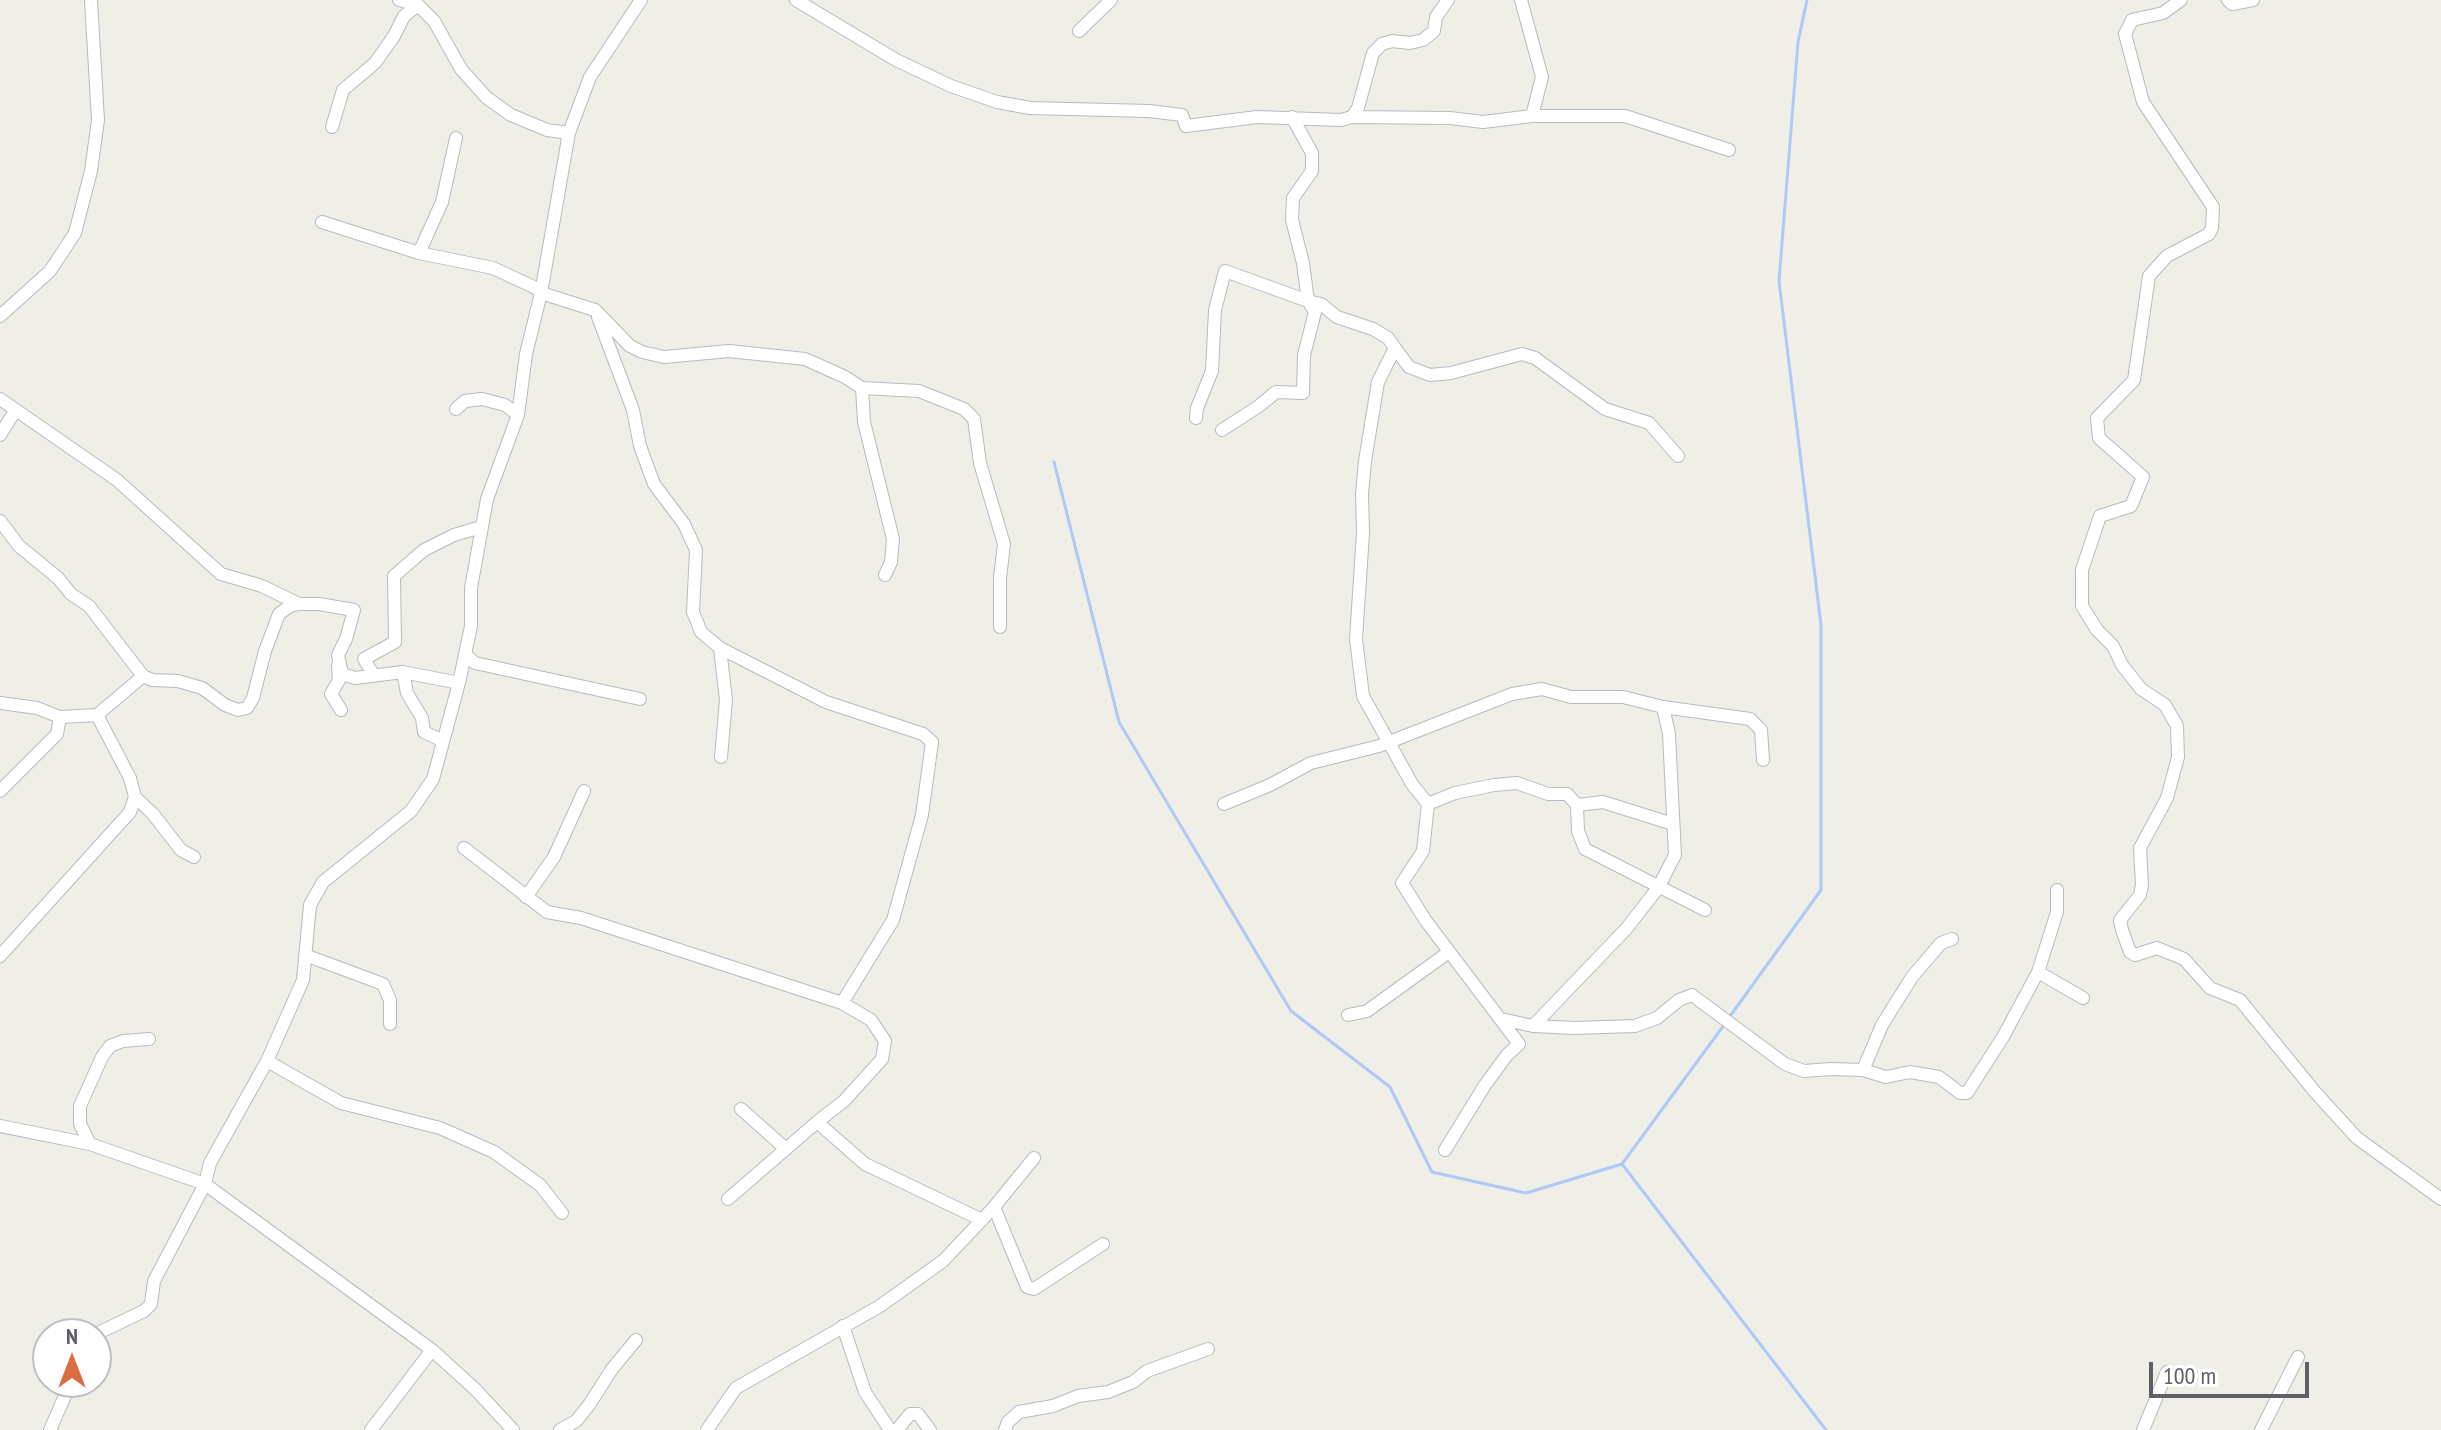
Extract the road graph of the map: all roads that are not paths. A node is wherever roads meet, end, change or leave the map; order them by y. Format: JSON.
{"nodes":[{"id":1,"x":91,"y":0,"type":"edge"},
{"id":2,"x":399,"y":0,"type":"edge"},
{"id":3,"x":641,"y":0,"type":"edge"},
{"id":4,"x":796,"y":0,"type":"edge"},
{"id":5,"x":1111,"y":0,"type":"edge"},
{"id":6,"x":1448,"y":0,"type":"edge"},
{"id":7,"x":1521,"y":0,"type":"edge"},
{"id":8,"x":2181,"y":0,"type":"edge"},
{"id":9,"x":2228,"y":0,"type":"edge"},
{"id":10,"x":2253,"y":0,"type":"edge"},
{"id":11,"x":418,"y":5,"type":"junction"},
{"id":12,"x":1079,"y":31,"type":"dead end"},
{"id":13,"x":1532,"y":116,"type":"junction"},
{"id":14,"x":1292,"y":117,"type":"junction"},
{"id":15,"x":1352,"y":117,"type":"junction"},
{"id":16,"x":332,"y":127,"type":"dead end"},
{"id":17,"x":569,"y":133,"type":"junction"},
{"id":18,"x":456,"y":138,"type":"dead end"},
{"id":19,"x":1729,"y":150,"type":"dead end"},
{"id":20,"x":322,"y":222,"type":"dead end"},
{"id":21,"x":419,"y":253,"type":"junction"},
{"id":22,"x":541,"y":293,"type":"junction"},
{"id":23,"x":1308,"y":301,"type":"junction"},
{"id":24,"x":595,"y":310,"type":"junction"},
{"id":25,"x":0,"y":316,"type":"edge"},
{"id":26,"x":1395,"y":348,"type":"junction"},
{"id":27,"x":862,"y":388,"type":"junction"},
{"id":28,"x":0,"y":399,"type":"edge"},
{"id":29,"x":456,"y":409,"type":"dead end"},
{"id":30,"x":15,"y":411,"type":"junction"},
{"id":31,"x":518,"y":415,"type":"junction"},
{"id":32,"x":1196,"y":418,"type":"dead end"},
{"id":33,"x":1222,"y":430,"type":"dead end"},
{"id":34,"x":0,"y":435,"type":"edge"},
{"id":35,"x":1678,"y":456,"type":"dead end"},
{"id":36,"x":0,"y":521,"type":"edge"},
{"id":37,"x":481,"y":527,"type":"junction"},
{"id":38,"x":885,"y":575,"type":"dead end"},
{"id":39,"x":299,"y":604,"type":"junction"},
{"id":40,"x":1000,"y":627,"type":"dead end"},
{"id":41,"x":720,"y":648,"type":"junction"},
{"id":42,"x":466,"y":655,"type":"junction"},
{"id":43,"x":338,"y":666,"type":"junction"},
{"id":44,"x":403,"y":672,"type":"junction"},
{"id":45,"x":373,"y":674,"type":"junction"},
{"id":46,"x":143,"y":676,"type":"junction"},
{"id":47,"x":459,"y":683,"type":"junction"},
{"id":48,"x":640,"y":699,"type":"dead end"},
{"id":49,"x":0,"y":703,"type":"edge"},
{"id":50,"x":1663,"y":707,"type":"junction"},
{"id":51,"x":341,"y":710,"type":"dead end"},
{"id":52,"x":97,"y":715,"type":"junction"},
{"id":53,"x":60,"y":717,"type":"junction"},
{"id":54,"x":443,"y":741,"type":"junction"},
{"id":55,"x":1388,"y":742,"type":"junction"},
{"id":56,"x":721,"y":757,"type":"dead end"},
{"id":57,"x":1763,"y":760,"type":"dead end"},
{"id":58,"x":0,"y":791,"type":"edge"},
{"id":59,"x":584,"y":791,"type":"dead end"},
{"id":60,"x":135,"y":797,"type":"junction"},
{"id":61,"x":1224,"y":804,"type":"dead end"},
{"id":62,"x":1428,"y":804,"type":"junction"},
{"id":63,"x":1577,"y":805,"type":"junction"},
{"id":64,"x":1673,"y":824,"type":"junction"},
{"id":65,"x":464,"y":848,"type":"dead end"},
{"id":66,"x":194,"y":857,"type":"dead end"},
{"id":67,"x":1658,"y":888,"type":"junction"},
{"id":68,"x":2057,"y":890,"type":"dead end"},
{"id":69,"x":526,"y":897,"type":"junction"},
{"id":70,"x":1705,"y":910,"type":"dead end"},
{"id":71,"x":1952,"y":939,"type":"dead end"},
{"id":72,"x":1449,"y":952,"type":"junction"},
{"id":73,"x":305,"y":955,"type":"junction"},
{"id":74,"x":0,"y":956,"type":"edge"},
{"id":75,"x":2038,"y":972,"type":"junction"},
{"id":76,"x":2083,"y":998,"type":"dead end"},
{"id":77,"x":842,"y":1003,"type":"junction"},
{"id":78,"x":1348,"y":1015,"type":"dead end"},
{"id":79,"x":1501,"y":1019,"type":"junction"},
{"id":80,"x":390,"y":1024,"type":"dead end"},
{"id":81,"x":1533,"y":1026,"type":"junction"},
{"id":82,"x":149,"y":1039,"type":"dead end"},
{"id":83,"x":267,"y":1061,"type":"junction"},
{"id":84,"x":1863,"y":1070,"type":"junction"},
{"id":85,"x":741,"y":1109,"type":"dead end"},
{"id":86,"x":817,"y":1122,"type":"junction"},
{"id":87,"x":0,"y":1126,"type":"edge"},
{"id":88,"x":90,"y":1144,"type":"junction"},
{"id":89,"x":786,"y":1149,"type":"junction"},
{"id":90,"x":1445,"y":1150,"type":"dead end"},
{"id":91,"x":1034,"y":1158,"type":"dead end"},
{"id":92,"x":205,"y":1184,"type":"junction"},
{"id":93,"x":728,"y":1199,"type":"dead end"},
{"id":94,"x":2441,"y":1199,"type":"edge"},
{"id":95,"x":994,"y":1207,"type":"junction"},
{"id":96,"x":562,"y":1213,"type":"dead end"},
{"id":97,"x":982,"y":1220,"type":"junction"},
{"id":98,"x":1103,"y":1244,"type":"dead end"},
{"id":99,"x":112,"y":1326,"type":"edge"},
{"id":100,"x":843,"y":1326,"type":"junction"},
{"id":101,"x":636,"y":1340,"type":"dead end"},
{"id":102,"x":1208,"y":1349,"type":"dead end"},
{"id":103,"x":432,"y":1350,"type":"junction"},
{"id":104,"x":2298,"y":1357,"type":"dead end"},
{"id":105,"x":2167,"y":1372,"type":"dead end"},
{"id":106,"x":64,"y":1398,"type":"edge"},
{"id":107,"x":50,"y":1430,"type":"edge"},
{"id":108,"x":371,"y":1430,"type":"edge"},
{"id":109,"x":513,"y":1430,"type":"edge"},
{"id":110,"x":560,"y":1430,"type":"edge"},
{"id":111,"x":707,"y":1430,"type":"edge"},
{"id":112,"x":890,"y":1430,"type":"edge"},
{"id":113,"x":897,"y":1430,"type":"edge"},
{"id":114,"x":930,"y":1430,"type":"edge"},
{"id":115,"x":1005,"y":1430,"type":"edge"},
{"id":116,"x":2143,"y":1430,"type":"edge"},
{"id":117,"x":2261,"y":1430,"type":"edge"}],
"edges":[{"from":1,"to":25,"type":"street"},
{"from":2,"to":11,"type":"street"},
{"from":3,"to":17,"type":"street"},
{"from":4,"to":14,"type":"street"},
{"from":5,"to":12,"type":"street"},
{"from":6,"to":15,"type":"street"},
{"from":7,"to":13,"type":"street"},
{"from":8,"to":94,"type":"street"},
{"from":9,"to":10,"type":"street"},
{"from":11,"to":16,"type":"street"},
{"from":11,"to":17,"type":"street"},
{"from":13,"to":15,"type":"street"},
{"from":13,"to":19,"type":"street"},
{"from":14,"to":15,"type":"street"},
{"from":14,"to":23,"type":"street"},
{"from":17,"to":22,"type":"street"},
{"from":18,"to":21,"type":"street"},
{"from":20,"to":21,"type":"street"},
{"from":21,"to":22,"type":"street"},
{"from":22,"to":24,"type":"street"},
{"from":22,"to":31,"type":"street"},
{"from":23,"to":26,"type":"street"},
{"from":23,"to":32,"type":"street"},
{"from":23,"to":33,"type":"street"},
{"from":24,"to":27,"type":"street"},
{"from":24,"to":41,"type":"street"},
{"from":26,"to":35,"type":"street"},
{"from":26,"to":55,"type":"street"},
{"from":27,"to":38,"type":"street"},
{"from":27,"to":40,"type":"street"},
{"from":28,"to":30,"type":"street"},
{"from":29,"to":31,"type":"street"},
{"from":30,"to":34,"type":"street"},
{"from":30,"to":39,"type":"street"},
{"from":31,"to":37,"type":"street"},
{"from":36,"to":46,"type":"street"},
{"from":37,"to":42,"type":"street"},
{"from":37,"to":45,"type":"street"},
{"from":39,"to":43,"type":"street"},
{"from":39,"to":46,"type":"street"},
{"from":41,"to":56,"type":"street"},
{"from":41,"to":77,"type":"street"},
{"from":42,"to":47,"type":"street"},
{"from":42,"to":48,"type":"street"},
{"from":43,"to":45,"type":"street"},
{"from":43,"to":51,"type":"street"},
{"from":44,"to":45,"type":"street"},
{"from":44,"to":47,"type":"street"},
{"from":44,"to":54,"type":"street"},
{"from":46,"to":52,"type":"street"},
{"from":47,"to":54,"type":"street"},
{"from":49,"to":53,"type":"street"},
{"from":50,"to":55,"type":"street"},
{"from":50,"to":57,"type":"street"},
{"from":50,"to":64,"type":"street"},
{"from":52,"to":53,"type":"street"},
{"from":52,"to":60,"type":"street"},
{"from":53,"to":58,"type":"street"},
{"from":54,"to":73,"type":"street"},
{"from":55,"to":61,"type":"street"},
{"from":55,"to":62,"type":"street"},
{"from":59,"to":69,"type":"street"},
{"from":60,"to":66,"type":"street"},
{"from":60,"to":74,"type":"street"},
{"from":62,"to":63,"type":"street"},
{"from":62,"to":72,"type":"street"},
{"from":63,"to":64,"type":"street"},
{"from":63,"to":67,"type":"street"},
{"from":64,"to":67,"type":"street"},
{"from":65,"to":69,"type":"street"},
{"from":67,"to":70,"type":"street"},
{"from":67,"to":81,"type":"street"},
{"from":68,"to":75,"type":"street"},
{"from":69,"to":77,"type":"street"},
{"from":71,"to":84,"type":"street"},
{"from":72,"to":78,"type":"street"},
{"from":72,"to":79,"type":"street"},
{"from":73,"to":80,"type":"street"},
{"from":73,"to":83,"type":"street"},
{"from":75,"to":76,"type":"street"},
{"from":75,"to":84,"type":"street"},
{"from":77,"to":86,"type":"street"},
{"from":79,"to":81,"type":"street"},
{"from":79,"to":90,"type":"street"},
{"from":81,"to":84,"type":"street"},
{"from":82,"to":88,"type":"street"},
{"from":83,"to":92,"type":"street"},
{"from":83,"to":96,"type":"street"},
{"from":85,"to":89,"type":"street"},
{"from":86,"to":89,"type":"street"},
{"from":86,"to":97,"type":"street"},
{"from":87,"to":88,"type":"street"},
{"from":88,"to":92,"type":"street"},
{"from":89,"to":93,"type":"street"},
{"from":91,"to":95,"type":"street"},
{"from":92,"to":99,"type":"street"},
{"from":92,"to":103,"type":"street"},
{"from":95,"to":97,"type":"street"},
{"from":95,"to":98,"type":"street"},
{"from":97,"to":100,"type":"street"},
{"from":100,"to":111,"type":"street"},
{"from":100,"to":112,"type":"street"},
{"from":101,"to":110,"type":"street"},
{"from":102,"to":115,"type":"street"},
{"from":103,"to":108,"type":"street"},
{"from":103,"to":109,"type":"street"},
{"from":104,"to":117,"type":"street"},
{"from":105,"to":116,"type":"street"},
{"from":106,"to":107,"type":"street"},
{"from":113,"to":114,"type":"street"}]}
